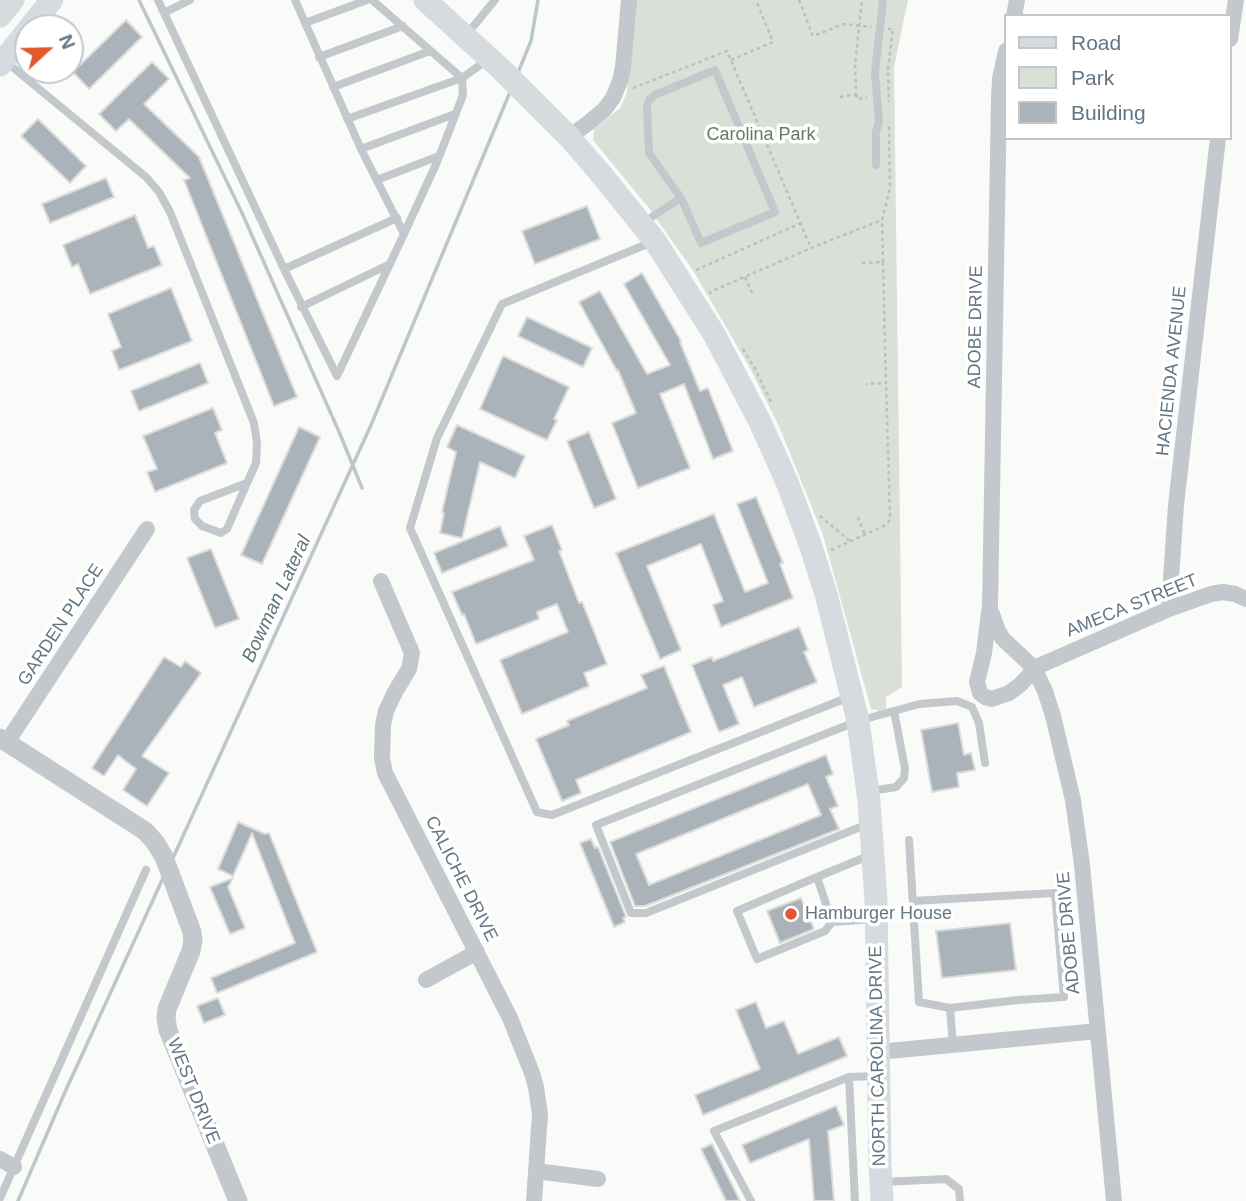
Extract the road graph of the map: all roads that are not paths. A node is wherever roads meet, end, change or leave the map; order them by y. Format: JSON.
{"nodes":[{"id":1,"x":13,"y":0,"type":"edge"},
{"id":2,"x":52,"y":0,"type":"edge"},
{"id":3,"x":158,"y":0,"type":"edge"},
{"id":4,"x":190,"y":0,"type":"edge"},
{"id":5,"x":295,"y":0,"type":"edge"},
{"id":6,"x":367,"y":0,"type":"edge"},
{"id":7,"x":372,"y":0,"type":"edge"},
{"id":8,"x":425,"y":0,"type":"edge"},
{"id":9,"x":495,"y":0,"type":"edge"},
{"id":10,"x":629,"y":0,"type":"edge"},
{"id":11,"x":883,"y":0,"type":"edge"},
{"id":12,"x":1236,"y":0,"type":"edge"},
{"id":13,"x":164,"y":13,"type":"junction"},
{"id":14,"x":41,"y":14,"type":"edge"},
{"id":15,"x":0,"y":16,"type":"edge"},
{"id":16,"x":305,"y":23,"type":"junction"},
{"id":17,"x":403,"y":26,"type":"junction"},
{"id":18,"x":1232,"y":26,"type":"edge"},
{"id":19,"x":466,"y":36,"type":"junction"},
{"id":20,"x":14,"y":46,"type":"edge"},
{"id":21,"x":430,"y":51,"type":"junction"},
{"id":22,"x":320,"y":57,"type":"junction"},
{"id":23,"x":1,"y":60,"type":"edge"},
{"id":24,"x":1004,"y":60,"type":"edge"},
{"id":25,"x":495,"y":63,"type":"junction"},
{"id":26,"x":462,"y":78,"type":"junction"},
{"id":27,"x":333,"y":87,"type":"junction"},
{"id":28,"x":455,"y":114,"type":"junction"},
{"id":29,"x":347,"y":119,"type":"junction"},
{"id":30,"x":569,"y":136,"type":"junction"},
{"id":31,"x":1218,"y":140,"type":"edge"},
{"id":32,"x":361,"y":149,"type":"junction"},
{"id":33,"x":439,"y":156,"type":"junction"},
{"id":34,"x":876,"y":165,"type":"dead end"},
{"id":35,"x":377,"y":180,"type":"junction"},
{"id":36,"x":681,"y":198,"type":"junction"},
{"id":37,"x":397,"y":218,"type":"junction"},
{"id":38,"x":648,"y":232,"type":"junction"},
{"id":39,"x":404,"y":234,"type":"junction"},
{"id":40,"x":390,"y":264,"type":"junction"},
{"id":41,"x":284,"y":269,"type":"junction"},
{"id":42,"x":301,"y":307,"type":"junction"},
{"id":43,"x":247,"y":483,"type":"junction"},
{"id":44,"x":147,"y":530,"type":"dead end"},
{"id":45,"x":381,"y":580,"type":"dead end"},
{"id":46,"x":1246,"y":599,"type":"edge"},
{"id":47,"x":990,"y":605,"type":"junction"},
{"id":48,"x":1170,"y":609,"type":"junction"},
{"id":49,"x":1034,"y":667,"type":"junction"},
{"id":50,"x":852,"y":695,"type":"junction"},
{"id":51,"x":894,"y":711,"type":"junction"},
{"id":52,"x":858,"y":721,"type":"junction"},
{"id":53,"x":3,"y":742,"type":"edge"},
{"id":54,"x":985,"y":763,"type":"dead end"},
{"id":55,"x":867,"y":792,"type":"junction"},
{"id":56,"x":871,"y":822,"type":"junction"},
{"id":57,"x":909,"y":840,"type":"dead end"},
{"id":58,"x":873,"y":854,"type":"junction"},
{"id":59,"x":146,"y":870,"type":"dead end"},
{"id":60,"x":817,"y":877,"type":"junction"},
{"id":61,"x":913,"y":901,"type":"junction"},
{"id":62,"x":876,"y":919,"type":"junction"},
{"id":63,"x":832,"y":922,"type":"junction"},
{"id":64,"x":477,"y":952,"type":"junction"},
{"id":65,"x":426,"y":980,"type":"dead end"},
{"id":66,"x":950,"y":1008,"type":"junction"},
{"id":67,"x":1098,"y":1031,"type":"junction"},
{"id":68,"x":953,"y":1045,"type":"junction"},
{"id":69,"x":878,"y":1052,"type":"junction"},
{"id":70,"x":849,"y":1076,"type":"junction"},
{"id":71,"x":878,"y":1076,"type":"junction"},
{"id":72,"x":7,"y":1163,"type":"edge"},
{"id":73,"x":536,"y":1171,"type":"junction"},
{"id":74,"x":598,"y":1179,"type":"dead end"},
{"id":75,"x":881,"y":1192,"type":"edge"},
{"id":76,"x":0,"y":1198,"type":"edge"},
{"id":77,"x":238,"y":1201,"type":"edge"},
{"id":78,"x":534,"y":1201,"type":"edge"},
{"id":79,"x":751,"y":1201,"type":"edge"},
{"id":80,"x":855,"y":1201,"type":"edge"},
{"id":81,"x":960,"y":1201,"type":"edge"},
{"id":82,"x":1114,"y":1201,"type":"edge"}],
"edges":[{"from":1,"to":15,"type":"main road"},
{"from":2,"to":14,"type":"main road"},
{"from":3,"to":13,"type":"lane"},
{"from":4,"to":13,"type":"lane"},
{"from":5,"to":16,"type":"lane"},
{"from":6,"to":16,"type":"lane"},
{"from":7,"to":17,"type":"lane"},
{"from":8,"to":19,"type":"main road","name":"NORTH CAROLINA DRIVE"},
{"from":9,"to":19,"type":"lane"},
{"from":10,"to":30,"type":"street"},
{"from":11,"to":34,"type":"lane"},
{"from":12,"to":18,"type":"street"},
{"from":13,"to":41,"type":"lane"},
{"from":16,"to":22,"type":"lane"},
{"from":17,"to":21,"type":"lane"},
{"from":17,"to":22,"type":"lane"},
{"from":19,"to":25,"type":"main road","name":"NORTH CAROLINA DRIVE"},
{"from":20,"to":23,"type":"main road"},
{"from":21,"to":26,"type":"lane"},
{"from":21,"to":27,"type":"lane"},
{"from":22,"to":27,"type":"lane"},
{"from":23,"to":43,"type":"lane"},
{"from":24,"to":47,"type":"street","name":"ADOBE DRIVE"},
{"from":25,"to":26,"type":"lane"},
{"from":25,"to":30,"type":"main road","name":"NORTH CAROLINA DRIVE"},
{"from":26,"to":28,"type":"lane"},
{"from":26,"to":29,"type":"lane"},
{"from":27,"to":29,"type":"lane"},
{"from":28,"to":32,"type":"lane"},
{"from":28,"to":33,"type":"lane"},
{"from":29,"to":32,"type":"lane"},
{"from":30,"to":38,"type":"main road","name":"NORTH CAROLINA DRIVE"},
{"from":31,"to":48,"type":"street","name":"HACIENDA AVENUE"},
{"from":32,"to":35,"type":"lane"},
{"from":33,"to":35,"type":"lane"},
{"from":33,"to":39,"type":"lane"},
{"from":35,"to":37,"type":"lane"},
{"from":36,"to":36,"type":"lane"},
{"from":36,"to":38,"type":"lane"},
{"from":37,"to":39,"type":"lane"},
{"from":37,"to":41,"type":"lane"},
{"from":38,"to":50,"type":"main road","name":"NORTH CAROLINA DRIVE"},
{"from":38,"to":50,"type":"lane"},
{"from":39,"to":40,"type":"lane"},
{"from":40,"to":42,"type":"lane"},
{"from":40,"to":42,"type":"lane"},
{"from":41,"to":42,"type":"lane"},
{"from":43,"to":43,"type":"lane"},
{"from":44,"to":53,"type":"street","name":"GARDEN PLACE"},
{"from":45,"to":64,"type":"street","name":"CALICHE DRIVE"},
{"from":46,"to":48,"type":"street","name":"AMECA STREET"},
{"from":47,"to":49,"type":"street","name":"ADOBE DRIVE"},
{"from":47,"to":49,"type":"street","name":"ADOBE DRIVE"},
{"from":48,"to":49,"type":"street","name":"AMECA STREET"},
{"from":49,"to":67,"type":"street","name":"ADOBE DRIVE"},
{"from":50,"to":52,"type":"main road","name":"NORTH CAROLINA DRIVE"},
{"from":51,"to":52,"type":"lane"},
{"from":51,"to":54,"type":"lane"},
{"from":51,"to":55,"type":"lane"},
{"from":52,"to":55,"type":"main road","name":"NORTH CAROLINA DRIVE"},
{"from":52,"to":56,"type":"lane"},
{"from":53,"to":77,"type":"street","name":"WEST DRIVE"},
{"from":55,"to":56,"type":"main road","name":"NORTH CAROLINA DRIVE"},
{"from":56,"to":58,"type":"main road","name":"NORTH CAROLINA DRIVE"},
{"from":57,"to":61,"type":"lane"},
{"from":58,"to":60,"type":"lane"},
{"from":58,"to":62,"type":"main road","name":"NORTH CAROLINA DRIVE"},
{"from":59,"to":72,"type":"lane"},
{"from":60,"to":63,"type":"lane"},
{"from":60,"to":63,"type":"lane"},
{"from":61,"to":66,"type":"lane"},
{"from":61,"to":66,"type":"lane"},
{"from":62,"to":63,"type":"lane"},
{"from":62,"to":69,"type":"main road","name":"NORTH CAROLINA DRIVE"},
{"from":64,"to":65,"type":"street"},
{"from":64,"to":73,"type":"street","name":"CALICHE DRIVE"},
{"from":66,"to":68,"type":"lane"},
{"from":67,"to":68,"type":"street"},
{"from":67,"to":82,"type":"street","name":"ADOBE DRIVE"},
{"from":68,"to":69,"type":"street"},
{"from":69,"to":71,"type":"main road","name":"NORTH CAROLINA DRIVE"},
{"from":70,"to":71,"type":"lane"},
{"from":70,"to":79,"type":"lane"},
{"from":70,"to":80,"type":"lane"},
{"from":71,"to":75,"type":"main road","name":"NORTH CAROLINA DRIVE"},
{"from":72,"to":76,"type":"lane"},
{"from":73,"to":74,"type":"street"},
{"from":73,"to":78,"type":"street","name":"CALICHE DRIVE"},
{"from":75,"to":81,"type":"lane"}]}
